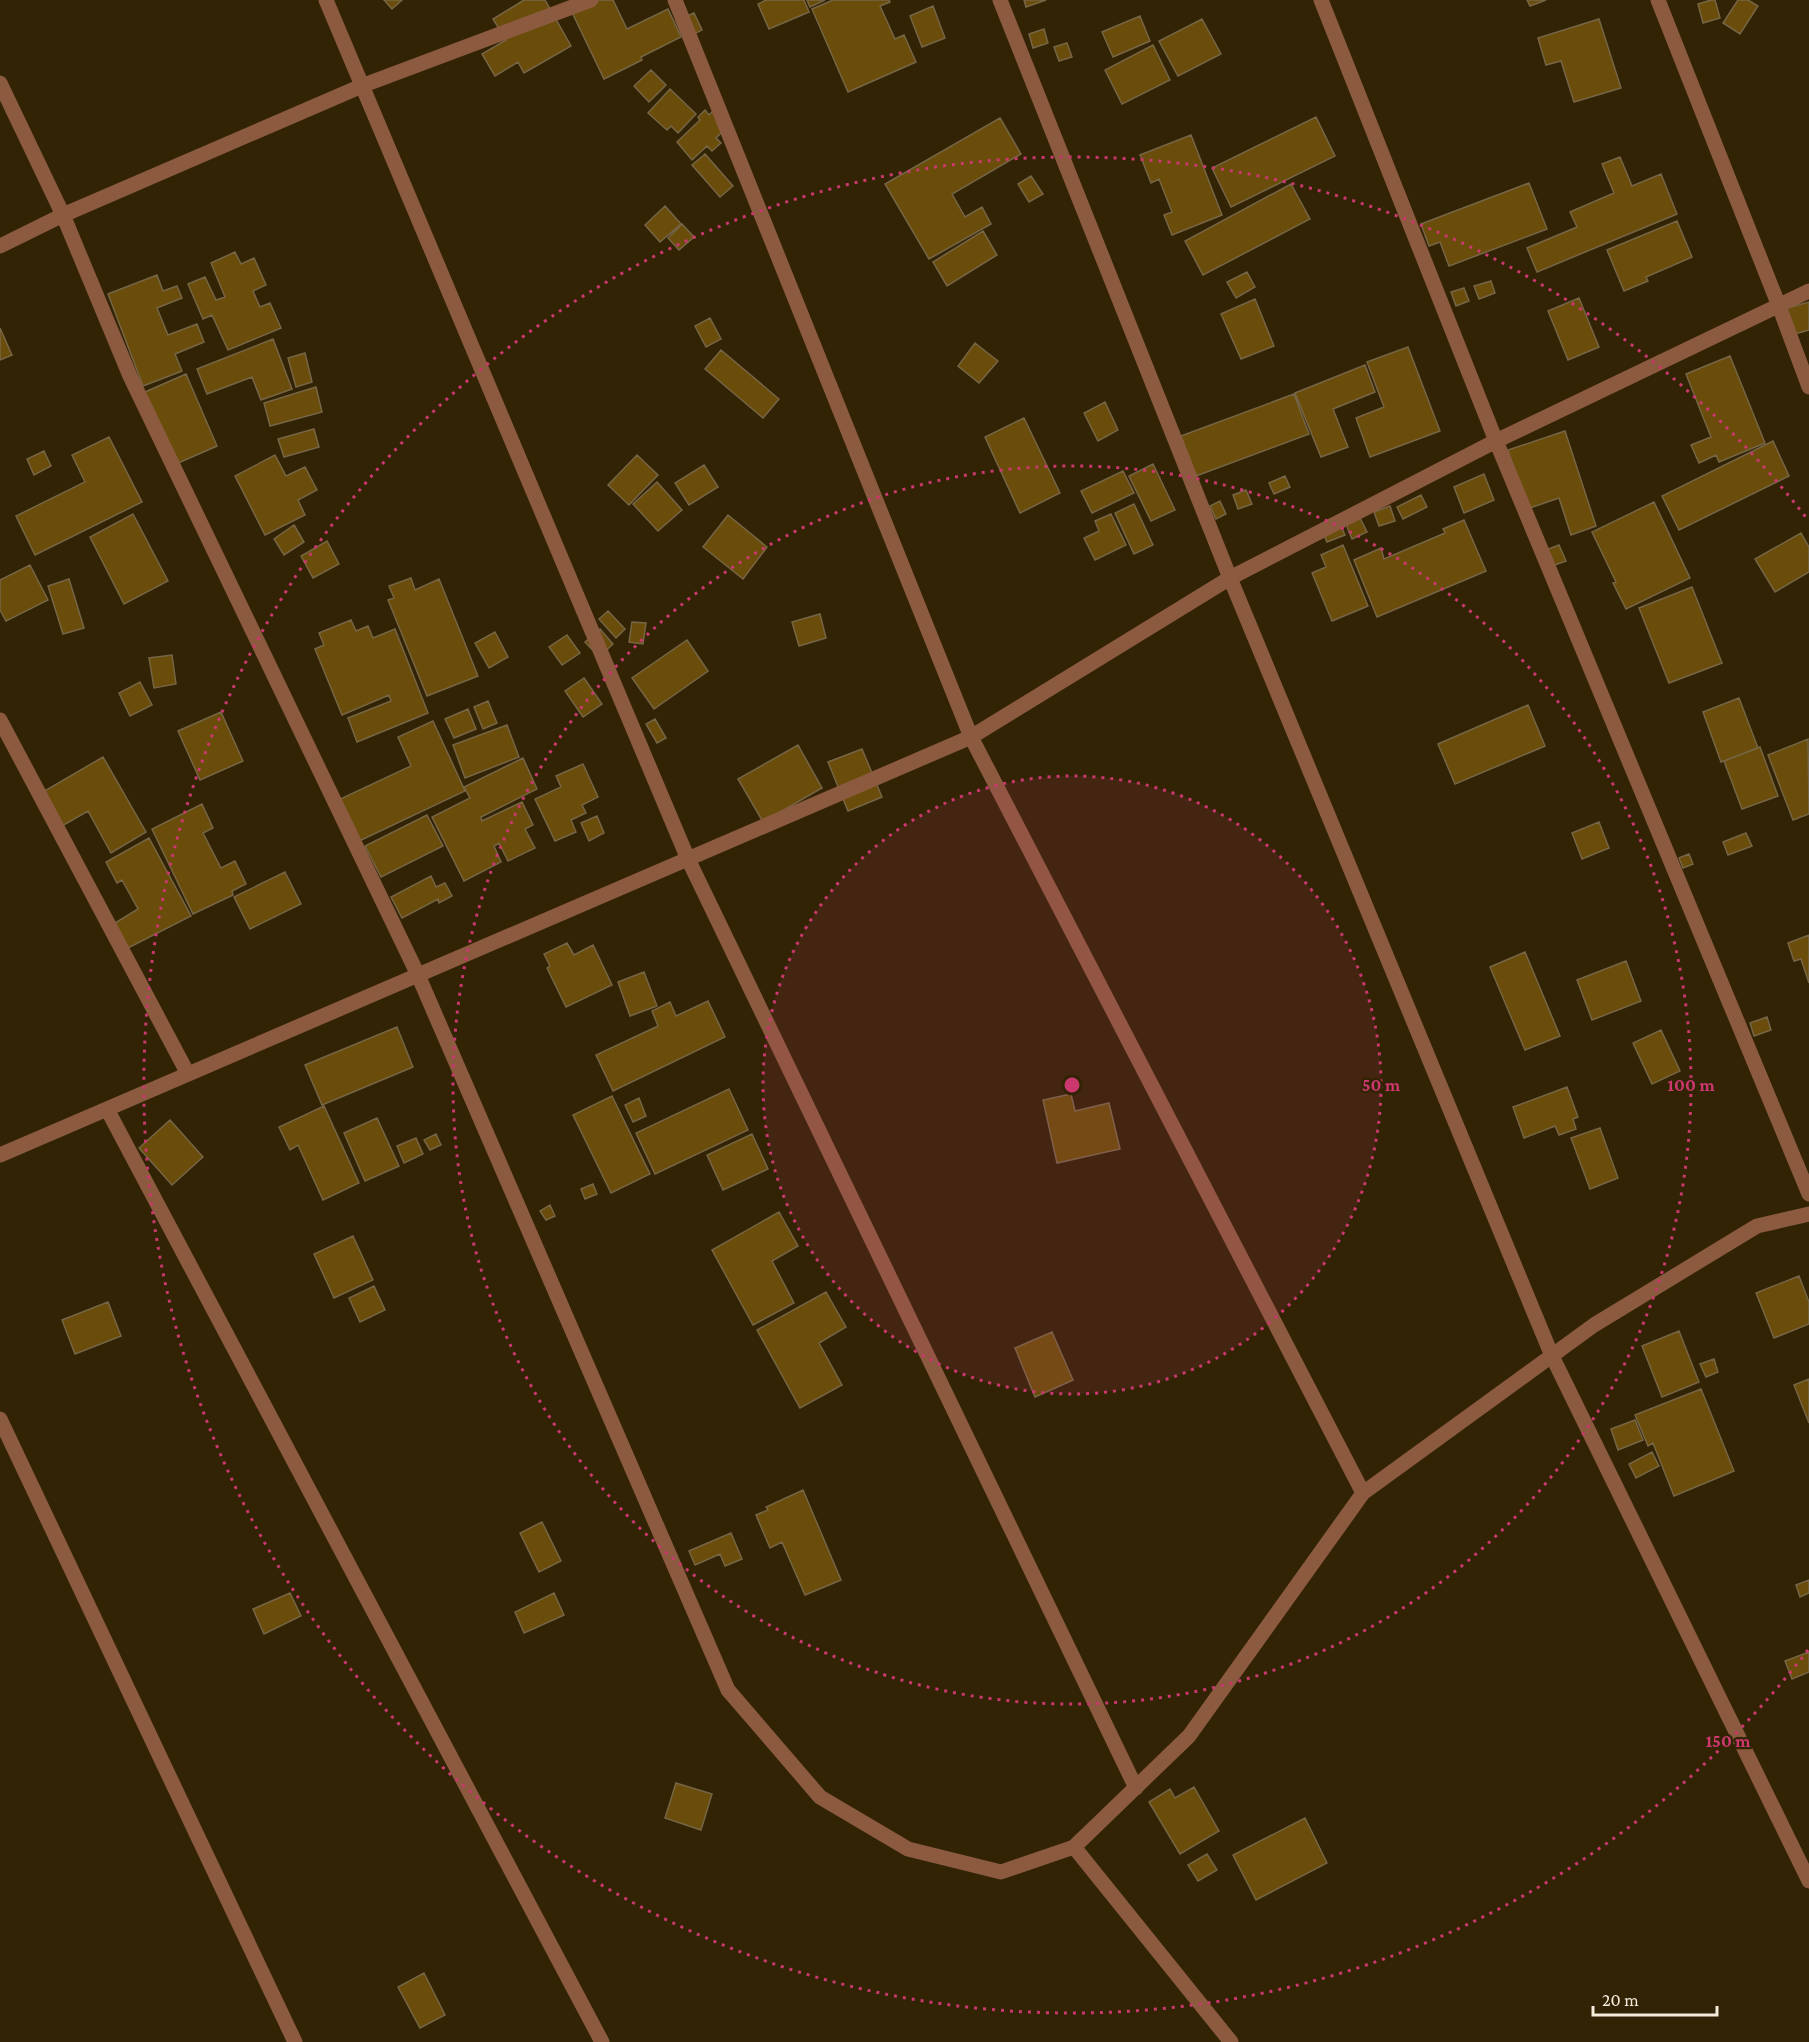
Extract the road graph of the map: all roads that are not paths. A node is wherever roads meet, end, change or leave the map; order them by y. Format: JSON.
{"nodes":[{"id":1,"x":326,"y":0,"type":"edge"},
{"id":2,"x":591,"y":0,"type":"edge"},
{"id":3,"x":675,"y":0,"type":"edge"},
{"id":4,"x":1000,"y":0,"type":"edge"},
{"id":5,"x":1321,"y":0,"type":"edge"},
{"id":6,"x":1658,"y":0,"type":"edge"},
{"id":7,"x":0,"y":83,"type":"edge"},
{"id":8,"x":364,"y":85,"type":"junction"},
{"id":9,"x":63,"y":215,"type":"junction"},
{"id":10,"x":0,"y":246,"type":"edge"},
{"id":11,"x":1809,"y":291,"type":"edge"},
{"id":12,"x":1779,"y":306,"type":"junction"},
{"id":13,"x":1809,"y":387,"type":"edge"},
{"id":14,"x":1496,"y":441,"type":"junction"},
{"id":15,"x":1230,"y":578,"type":"junction"},
{"id":16,"x":0,"y":720,"type":"edge"},
{"id":17,"x":971,"y":737,"type":"junction"},
{"id":18,"x":688,"y":859,"type":"junction"},
{"id":19,"x":418,"y":975,"type":"junction"},
{"id":20,"x":188,"y":1074,"type":"junction"},
{"id":21,"x":106,"y":1109,"type":"junction"},
{"id":22,"x":0,"y":1155,"type":"edge"},
{"id":23,"x":1809,"y":1194,"type":"edge"},
{"id":24,"x":1809,"y":1214,"type":"edge"},
{"id":25,"x":1552,"y":1356,"type":"junction"},
{"id":26,"x":0,"y":1419,"type":"edge"},
{"id":27,"x":1363,"y":1493,"type":"junction"},
{"id":28,"x":1136,"y":1788,"type":"junction"},
{"id":29,"x":1074,"y":1848,"type":"junction"},
{"id":30,"x":1809,"y":1881,"type":"edge"},
{"id":31,"x":295,"y":2042,"type":"edge"},
{"id":32,"x":602,"y":2042,"type":"edge"},
{"id":33,"x":1231,"y":2042,"type":"edge"}],
"edges":[{"from":1,"to":8,"type":"street"},
{"from":2,"to":8,"type":"street"},
{"from":3,"to":17,"type":"street"},
{"from":4,"to":15,"type":"street"},
{"from":5,"to":14,"type":"street"},
{"from":6,"to":12,"type":"street"},
{"from":7,"to":9,"type":"street"},
{"from":8,"to":9,"type":"street"},
{"from":8,"to":18,"type":"street"},
{"from":9,"to":10,"type":"street"},
{"from":9,"to":19,"type":"street"},
{"from":11,"to":12,"type":"street"},
{"from":12,"to":13,"type":"street"},
{"from":12,"to":14,"type":"street"},
{"from":14,"to":15,"type":"street"},
{"from":14,"to":23,"type":"street"},
{"from":15,"to":17,"type":"street"},
{"from":15,"to":25,"type":"street"},
{"from":16,"to":20,"type":"street"},
{"from":17,"to":18,"type":"street"},
{"from":17,"to":27,"type":"street"},
{"from":18,"to":19,"type":"street"},
{"from":18,"to":28,"type":"street"},
{"from":19,"to":20,"type":"street"},
{"from":19,"to":29,"type":"street"},
{"from":20,"to":21,"type":"street"},
{"from":21,"to":22,"type":"street"},
{"from":21,"to":32,"type":"street"},
{"from":24,"to":25,"type":"street"},
{"from":25,"to":27,"type":"street"},
{"from":25,"to":30,"type":"street"},
{"from":26,"to":31,"type":"street"},
{"from":27,"to":28,"type":"street"},
{"from":28,"to":29,"type":"street"},
{"from":29,"to":33,"type":"street"}]}
